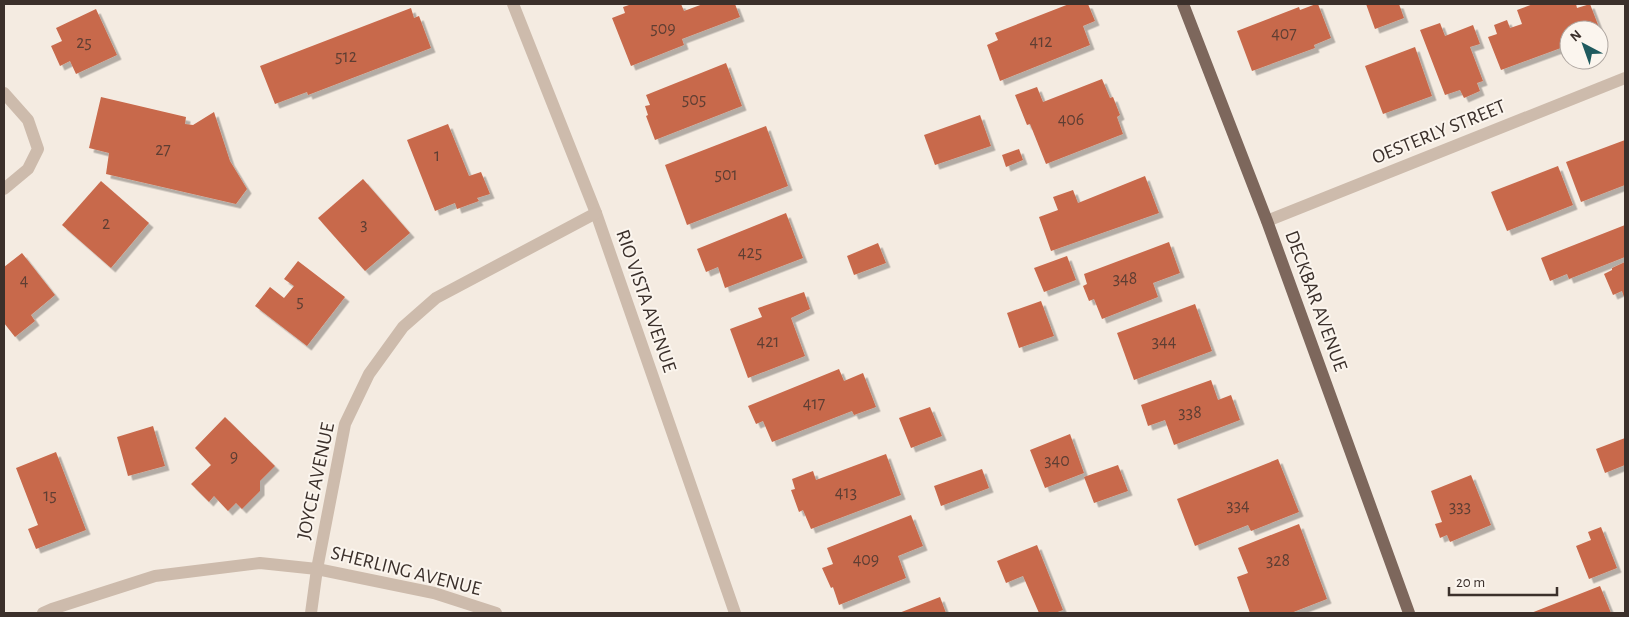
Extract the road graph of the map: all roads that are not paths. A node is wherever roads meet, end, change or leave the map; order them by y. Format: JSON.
{"nodes":[{"id":1,"x":513,"y":4,"type":"edge"},
{"id":2,"x":1183,"y":4,"type":"edge"},
{"id":3,"x":1625,"y":78,"type":"edge"},
{"id":4,"x":4,"y":93,"type":"edge"},
{"id":5,"x":4,"y":189,"type":"edge"},
{"id":6,"x":596,"y":213,"type":"junction"},
{"id":7,"x":1266,"y":221,"type":"junction"},
{"id":8,"x":317,"y":569,"type":"junction"},
{"id":9,"x":43,"y":613,"type":"edge"},
{"id":10,"x":311,"y":613,"type":"edge"},
{"id":11,"x":496,"y":613,"type":"edge"},
{"id":12,"x":735,"y":613,"type":"edge"},
{"id":13,"x":1409,"y":613,"type":"edge"}],
"edges":[{"from":1,"to":6,"type":"street","name":"RIO VISTA AVENUE"},
{"from":2,"to":7,"type":"main road","name":"DECKBAR AVENUE"},
{"from":3,"to":7,"type":"street","name":"OESTERLY STREET"},
{"from":4,"to":5,"type":"street"},
{"from":6,"to":8,"type":"street","name":"JOYCE AVENUE"},
{"from":6,"to":12,"type":"street","name":"RIO VISTA AVENUE"},
{"from":7,"to":13,"type":"main road","name":"DECKBAR AVENUE"},
{"from":8,"to":9,"type":"street","name":"SHERLING AVENUE"},
{"from":8,"to":10,"type":"street","name":"JOYCE AVENUE"},
{"from":8,"to":11,"type":"street","name":"SHERLING AVENUE"}]}
